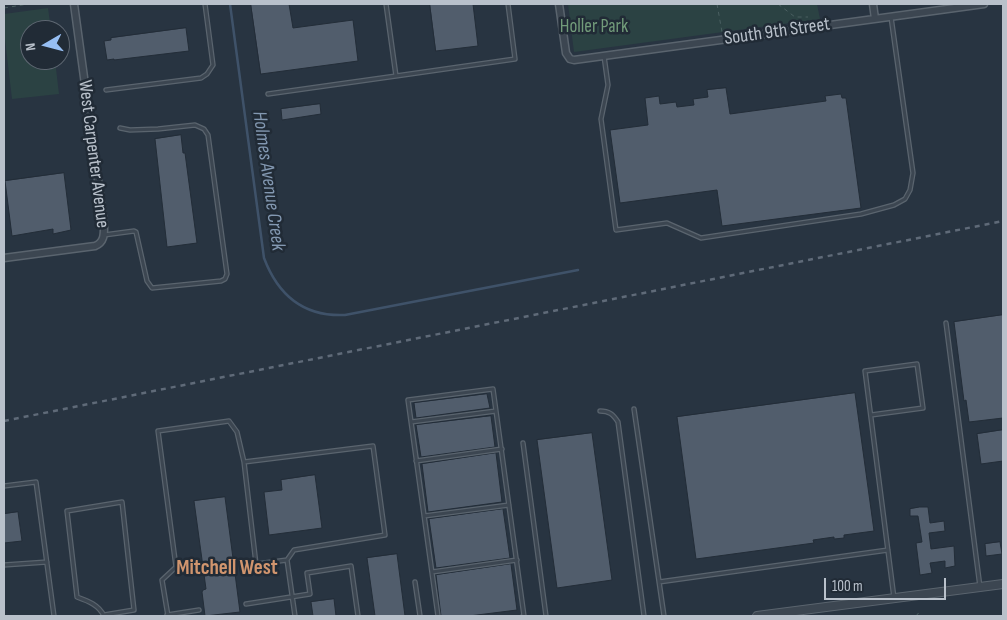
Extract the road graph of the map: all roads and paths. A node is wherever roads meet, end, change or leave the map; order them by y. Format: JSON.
{"nodes":[{"id":1,"x":12,"y":4,"type":"edge"},
{"id":2,"x":28,"y":4,"type":"edge"},
{"id":3,"x":74,"y":4,"type":"edge"},
{"id":4,"x":205,"y":4,"type":"edge"},
{"id":5,"x":386,"y":4,"type":"edge"},
{"id":6,"x":508,"y":4,"type":"edge"},
{"id":7,"x":560,"y":4,"type":"edge"},
{"id":8,"x":717,"y":4,"type":"edge"},
{"id":9,"x":778,"y":4,"type":"edge"},
{"id":10,"x":873,"y":4,"type":"edge"},
{"id":11,"x":984,"y":4,"type":"edge"},
{"id":12,"x":13,"y":7,"type":"junction"},
{"id":13,"x":4,"y":8,"type":"edge"},
{"id":14,"x":808,"y":17,"type":"dead end"},
{"id":15,"x":890,"y":17,"type":"junction"},
{"id":16,"x":875,"y":19,"type":"junction"},
{"id":17,"x":723,"y":40,"type":"junction"},
{"id":18,"x":604,"y":56,"type":"junction"},
{"id":19,"x":396,"y":76,"type":"junction"},
{"id":20,"x":106,"y":90,"type":"dead end"},
{"id":21,"x":268,"y":94,"type":"dead end"},
{"id":22,"x":120,"y":128,"type":"dead end"},
{"id":23,"x":104,"y":235,"type":"junction"},
{"id":24,"x":4,"y":258,"type":"edge"},
{"id":25,"x":946,"y":323,"type":"dead end"},
{"id":26,"x":634,"y":409,"type":"dead end"},
{"id":27,"x":496,"y":411,"type":"junction"},
{"id":28,"x":600,"y":411,"type":"dead end"},
{"id":29,"x":871,"y":415,"type":"junction"},
{"id":30,"x":411,"y":422,"type":"junction"},
{"id":31,"x":523,"y":443,"type":"dead end"},
{"id":32,"x":502,"y":449,"type":"junction"},
{"id":33,"x":416,"y":461,"type":"junction"},
{"id":34,"x":244,"y":462,"type":"junction"},
{"id":35,"x":4,"y":486,"type":"edge"},
{"id":36,"x":509,"y":505,"type":"junction"},
{"id":37,"x":424,"y":516,"type":"junction"},
{"id":38,"x":888,"y":550,"type":"junction"},
{"id":39,"x":288,"y":560,"type":"junction"},
{"id":40,"x":517,"y":560,"type":"junction"},
{"id":41,"x":47,"y":562,"type":"junction"},
{"id":42,"x":4,"y":565,"type":"edge"},
{"id":43,"x":432,"y":572,"type":"junction"},
{"id":44,"x":415,"y":582,"type":"dead end"},
{"id":45,"x":659,"y":582,"type":"junction"},
{"id":46,"x":1003,"y":584,"type":"edge"},
{"id":47,"x":980,"y":587,"type":"junction"},
{"id":48,"x":292,"y":597,"type":"junction"},
{"id":49,"x":894,"y":599,"type":"junction"},
{"id":50,"x":246,"y":604,"type":"dead end"},
{"id":51,"x":199,"y":610,"type":"dead end"},
{"id":52,"x":921,"y":610,"type":"dead end"},
{"id":53,"x":54,"y":616,"type":"edge"},
{"id":54,"x":104,"y":616,"type":"edge"},
{"id":55,"x":168,"y":616,"type":"edge"},
{"id":56,"x":295,"y":616,"type":"edge"},
{"id":57,"x":358,"y":616,"type":"edge"},
{"id":58,"x":420,"y":616,"type":"edge"},
{"id":59,"x":438,"y":616,"type":"edge"},
{"id":60,"x":523,"y":616,"type":"edge"},
{"id":61,"x":546,"y":616,"type":"edge"},
{"id":62,"x":644,"y":616,"type":"edge"},
{"id":63,"x":664,"y":616,"type":"edge"},
{"id":64,"x":757,"y":616,"type":"edge"},
{"id":65,"x":916,"y":616,"type":"edge"}],
"edges":[{"from":1,"to":12,"type":"path"},
{"from":2,"to":12,"type":"path"},
{"from":3,"to":23,"type":"street","name":"West Carpenter Avenue"},
{"from":4,"to":20,"type":"lane"},
{"from":5,"to":19,"type":"lane"},
{"from":6,"to":19,"type":"lane"},
{"from":7,"to":18,"type":"street","name":"South 9th Street"},
{"from":8,"to":17,"type":"path"},
{"from":9,"to":14,"type":"path"},
{"from":10,"to":16,"type":"street"},
{"from":11,"to":15,"type":"street","name":"South 9th Street"},
{"from":12,"to":13,"type":"path"},
{"from":15,"to":16,"type":"street","name":"South 9th Street"},
{"from":15,"to":18,"type":"lane"},
{"from":16,"to":17,"type":"street","name":"South 9th Street"},
{"from":17,"to":18,"type":"street","name":"South 9th Street"},
{"from":19,"to":21,"type":"lane"},
{"from":22,"to":23,"type":"lane"},
{"from":23,"to":24,"type":"street","name":"West Carpenter Avenue"},
{"from":25,"to":47,"type":"lane"},
{"from":26,"to":45,"type":"lane"},
{"from":27,"to":30,"type":"lane"},
{"from":27,"to":30,"type":"lane"},
{"from":27,"to":32,"type":"lane"},
{"from":28,"to":62,"type":"lane"},
{"from":29,"to":29,"type":"lane"},
{"from":29,"to":38,"type":"lane"},
{"from":30,"to":33,"type":"lane"},
{"from":31,"to":61,"type":"lane"},
{"from":32,"to":33,"type":"lane"},
{"from":32,"to":36,"type":"lane"},
{"from":33,"to":37,"type":"lane"},
{"from":34,"to":39,"type":"lane"},
{"from":34,"to":39,"type":"lane"},
{"from":34,"to":55,"type":"lane"},
{"from":35,"to":41,"type":"lane"},
{"from":36,"to":37,"type":"lane"},
{"from":36,"to":40,"type":"lane"},
{"from":37,"to":43,"type":"lane"},
{"from":38,"to":45,"type":"lane"},
{"from":38,"to":49,"type":"lane"},
{"from":39,"to":48,"type":"lane"},
{"from":40,"to":43,"type":"lane"},
{"from":40,"to":60,"type":"lane"},
{"from":41,"to":42,"type":"lane"},
{"from":41,"to":53,"type":"lane"},
{"from":43,"to":59,"type":"lane"},
{"from":44,"to":58,"type":"lane"},
{"from":45,"to":63,"type":"lane"},
{"from":46,"to":47,"type":"street"},
{"from":47,"to":49,"type":"street"},
{"from":48,"to":50,"type":"lane"},
{"from":48,"to":56,"type":"lane"},
{"from":48,"to":57,"type":"lane"},
{"from":49,"to":64,"type":"street"},
{"from":51,"to":55,"type":"lane"},
{"from":52,"to":65,"type":"path"},
{"from":54,"to":54,"type":"lane"}]}
